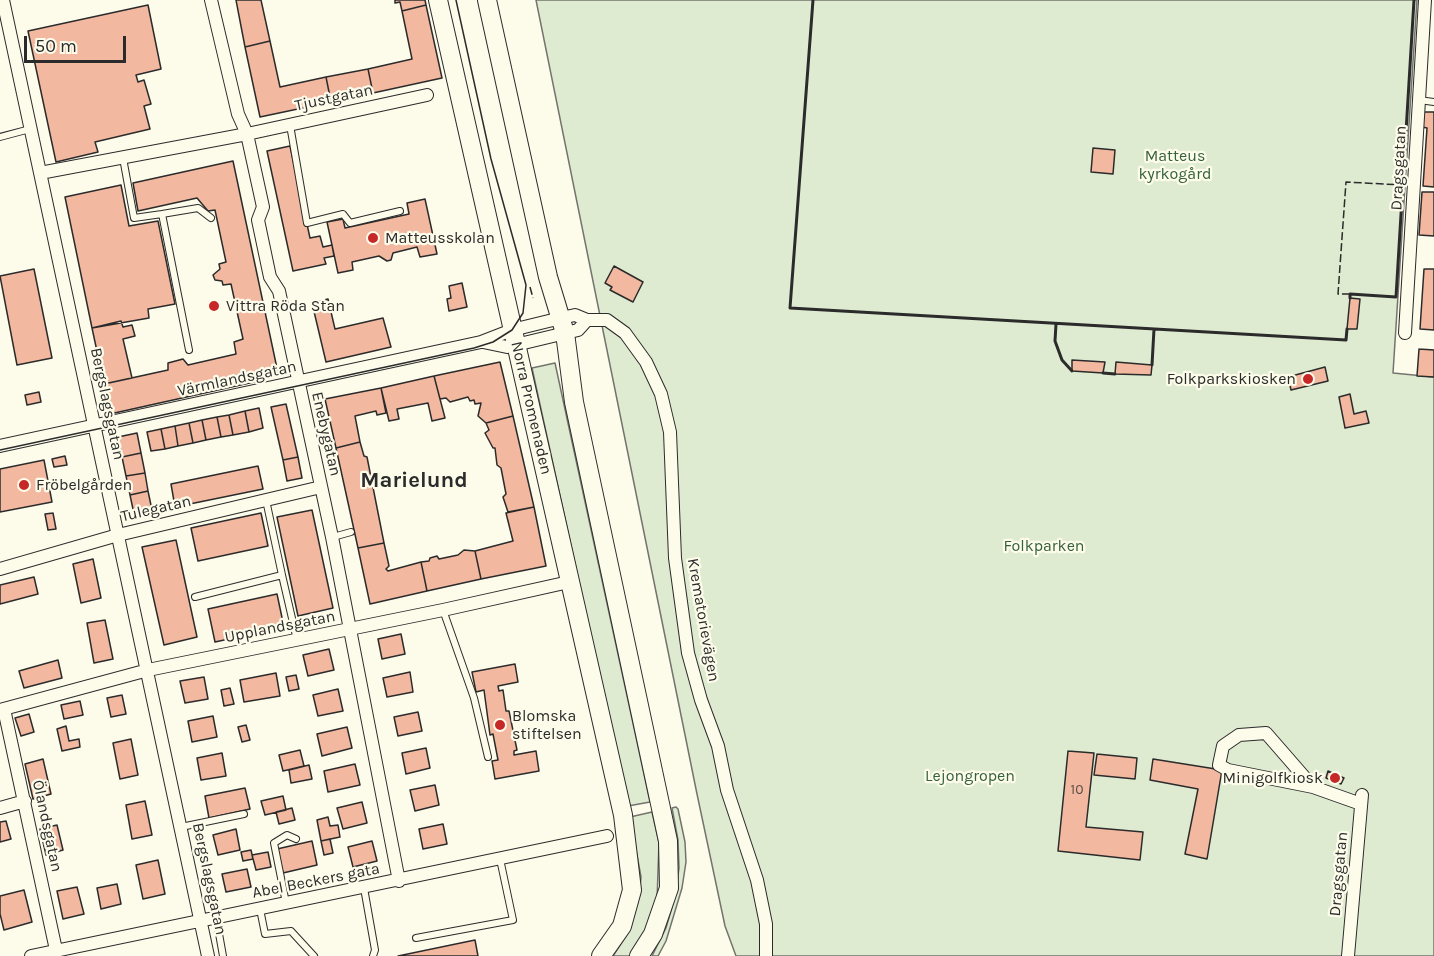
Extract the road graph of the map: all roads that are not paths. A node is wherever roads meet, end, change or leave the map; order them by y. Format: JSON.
{"nodes":[{"id":1,"x":212,"y":0,"type":"edge"},
{"id":2,"x":438,"y":0,"type":"edge"},
{"id":3,"x":487,"y":0,"type":"edge"},
{"id":4,"x":2,"y":3,"type":"edge"},
{"id":5,"x":1428,"y":3,"type":"edge"},
{"id":6,"x":428,"y":95,"type":"dead end"},
{"id":7,"x":1419,"y":100,"type":"junction"},
{"id":8,"x":1434,"y":102,"type":"edge"},
{"id":9,"x":290,"y":125,"type":"junction"},
{"id":10,"x":30,"y":129,"type":"junction"},
{"id":11,"x":247,"y":134,"type":"junction"},
{"id":12,"x":0,"y":137,"type":"edge"},
{"id":13,"x":123,"y":158,"type":"junction"},
{"id":14,"x":40,"y":173,"type":"junction"},
{"id":15,"x":400,"y":211,"type":"dead end"},
{"id":16,"x":162,"y":214,"type":"junction"},
{"id":17,"x":211,"y":218,"type":"dead end"},
{"id":18,"x":557,"y":327,"type":"junction"},
{"id":19,"x":1405,"y":333,"type":"dead end"},
{"id":20,"x":515,"y":337,"type":"junction"},
{"id":21,"x":189,"y":350,"type":"dead end"},
{"id":22,"x":298,"y":383,"type":"junction"},
{"id":23,"x":94,"y":426,"type":"junction"},
{"id":24,"x":0,"y":446,"type":"edge"},
{"id":25,"x":321,"y":487,"type":"junction"},
{"id":26,"x":266,"y":501,"type":"junction"},
{"id":27,"x":351,"y":532,"type":"dead end"},
{"id":28,"x":118,"y":535,"type":"junction"},
{"id":29,"x":332,"y":537,"type":"junction"},
{"id":30,"x":0,"y":568,"type":"edge"},
{"id":31,"x":282,"y":575,"type":"junction"},
{"id":32,"x":569,"y":582,"type":"junction"},
{"id":33,"x":195,"y":597,"type":"dead end"},
{"id":34,"x":444,"y":610,"type":"junction"},
{"id":35,"x":352,"y":629,"type":"junction"},
{"id":36,"x":297,"y":640,"type":"junction"},
{"id":37,"x":148,"y":670,"type":"junction"},
{"id":38,"x":2,"y":710,"type":"edge"},
{"id":39,"x":488,"y":757,"type":"dead end"},
{"id":40,"x":1313,"y":786,"type":"junction"},
{"id":41,"x":25,"y":801,"type":"junction"},
{"id":42,"x":0,"y":808,"type":"edge"},
{"id":43,"x":244,"y":814,"type":"dead end"},
{"id":44,"x":181,"y":827,"type":"junction"},
{"id":45,"x":607,"y":836,"type":"dead end"},
{"id":46,"x":296,"y":839,"type":"dead end"},
{"id":47,"x":500,"y":859,"type":"junction"},
{"id":48,"x":399,"y":881,"type":"junction"},
{"id":49,"x":364,"y":888,"type":"junction"},
{"id":50,"x":286,"y":903,"type":"junction"},
{"id":51,"x":260,"y":909,"type":"junction"},
{"id":52,"x":216,"y":917,"type":"junction"},
{"id":53,"x":201,"y":921,"type":"junction"},
{"id":54,"x":416,"y":938,"type":"dead end"},
{"id":55,"x":56,"y":950,"type":"junction"},
{"id":56,"x":31,"y":956,"type":"edge"},
{"id":57,"x":208,"y":956,"type":"edge"},
{"id":58,"x":223,"y":956,"type":"edge"},
{"id":59,"x":315,"y":956,"type":"edge"},
{"id":60,"x":373,"y":956,"type":"edge"},
{"id":61,"x":601,"y":956,"type":"edge"},
{"id":62,"x":639,"y":956,"type":"edge"},
{"id":63,"x":766,"y":956,"type":"edge"},
{"id":64,"x":1348,"y":956,"type":"edge"}],
"edges":[{"from":1,"to":11,"type":"street","name":"Enebygatan"},
{"from":2,"to":20,"type":"main road","name":"Norra Promenaden"},
{"from":3,"to":18,"type":"main road"},
{"from":4,"to":10,"type":"street","name":"Bergslagsgatan"},
{"from":5,"to":7,"type":"street","name":"Dragsgatan"},
{"from":6,"to":9,"type":"street","name":"Tjustgatan"},
{"from":7,"to":8,"type":"lane"},
{"from":7,"to":19,"type":"street","name":"Dragsgatan"},
{"from":9,"to":11,"type":"street","name":"Tjustgatan"},
{"from":9,"to":15,"type":"lane"},
{"from":10,"to":12,"type":"lane"},
{"from":10,"to":14,"type":"street","name":"Bergslagsgatan"},
{"from":11,"to":13,"type":"street","name":"Tjustgatan"},
{"from":11,"to":22,"type":"street","name":"Enebygatan"},
{"from":13,"to":14,"type":"street","name":"Tjustgatan"},
{"from":13,"to":16,"type":"lane"},
{"from":14,"to":23,"type":"street","name":"Bergslagsgatan"},
{"from":16,"to":17,"type":"lane"},
{"from":16,"to":21,"type":"lane"},
{"from":18,"to":20,"type":"street","name":"Värmlandsgatan"},
{"from":18,"to":62,"type":"main road"},
{"from":18,"to":63,"type":"street","name":"Krematorievägen"},
{"from":20,"to":22,"type":"street","name":"Värmlandsgatan"},
{"from":20,"to":32,"type":"main road","name":"Norra Promenaden"},
{"from":22,"to":23,"type":"street","name":"Värmlandsgatan"},
{"from":22,"to":25,"type":"street","name":"Enebygatan"},
{"from":23,"to":24,"type":"street","name":"Värmlandsgatan"},
{"from":23,"to":28,"type":"street","name":"Bergslagsgatan"},
{"from":25,"to":26,"type":"street","name":"Tulegatan"},
{"from":25,"to":29,"type":"street","name":"Enebygatan"},
{"from":26,"to":28,"type":"street","name":"Tulegatan"},
{"from":26,"to":31,"type":"lane"},
{"from":27,"to":29,"type":"lane"},
{"from":28,"to":30,"type":"street","name":"Tulegatan"},
{"from":28,"to":37,"type":"street","name":"Bergslagsgatan"},
{"from":29,"to":35,"type":"street","name":"Enebygatan"},
{"from":31,"to":33,"type":"lane"},
{"from":31,"to":36,"type":"lane"},
{"from":32,"to":34,"type":"street","name":"Upplandsgatan"},
{"from":32,"to":61,"type":"main road","name":"Norra Promenaden"},
{"from":34,"to":35,"type":"street","name":"Upplandsgatan"},
{"from":34,"to":39,"type":"lane"},
{"from":35,"to":36,"type":"street","name":"Upplandsgatan"},
{"from":35,"to":48,"type":"street","name":"Enebygatan"},
{"from":36,"to":37,"type":"street","name":"Upplandsgatan"},
{"from":37,"to":38,"type":"street","name":"Upplandsgatan"},
{"from":37,"to":44,"type":"street","name":"Bergslagsgatan"},
{"from":38,"to":41,"type":"street","name":"Ölandsgatan"},
{"from":40,"to":40,"type":"street"},
{"from":40,"to":64,"type":"street","name":"Dragsgatan"},
{"from":41,"to":42,"type":"street"},
{"from":41,"to":55,"type":"street","name":"Ölandsgatan"},
{"from":43,"to":44,"type":"lane"},
{"from":44,"to":53,"type":"street","name":"Bergslagsgatan"},
{"from":45,"to":47,"type":"street","name":"Abel Beckers gata"},
{"from":46,"to":50,"type":"lane"},
{"from":47,"to":48,"type":"street","name":"Abel Beckers gata"},
{"from":47,"to":54,"type":"lane"},
{"from":48,"to":49,"type":"street","name":"Abel Beckers gata"},
{"from":49,"to":50,"type":"street","name":"Abel Beckers gata"},
{"from":49,"to":60,"type":"lane"},
{"from":50,"to":51,"type":"street","name":"Abel Beckers gata"},
{"from":51,"to":52,"type":"street","name":"Abel Beckers gata"},
{"from":51,"to":59,"type":"lane"},
{"from":52,"to":53,"type":"street","name":"Abel Beckers gata"},
{"from":52,"to":58,"type":"lane"},
{"from":53,"to":55,"type":"street","name":"Abel Beckers gata"},
{"from":53,"to":57,"type":"street","name":"Bergslagsgatan"},
{"from":55,"to":56,"type":"street","name":"Abel Beckers gata"}]}
